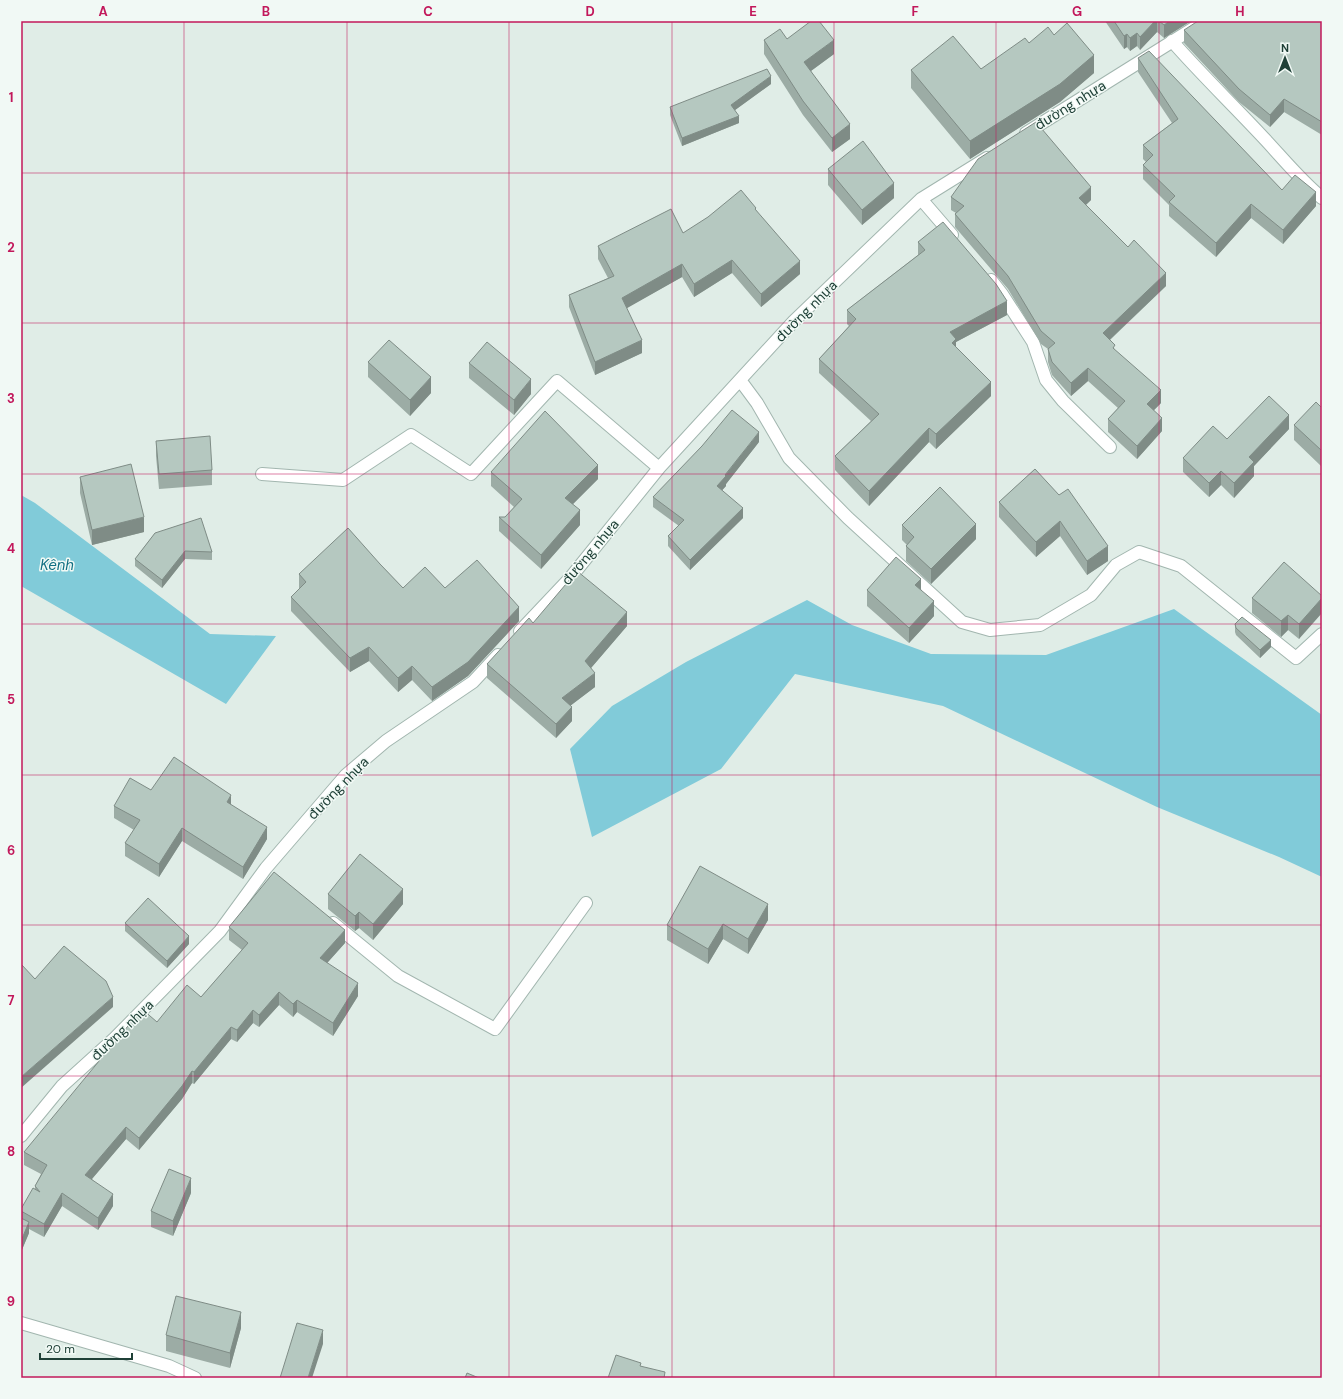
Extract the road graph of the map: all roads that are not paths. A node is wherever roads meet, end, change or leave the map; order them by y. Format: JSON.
{"nodes":[{"id":1,"x":1205,"y":21,"type":"edge"},
{"id":2,"x":1172,"y":41,"type":"junction"},
{"id":3,"x":1013,"y":141,"type":"edge"},
{"id":4,"x":1000,"y":149,"type":"edge"},
{"id":5,"x":1322,"y":198,"type":"edge"},
{"id":6,"x":921,"y":199,"type":"junction"},
{"id":7,"x":962,"y":246,"type":"edge"},
{"id":8,"x":982,"y":270,"type":"edge"},
{"id":9,"x":740,"y":380,"type":"junction"},
{"id":10,"x":1110,"y":447,"type":"dead end"},
{"id":11,"x":659,"y":468,"type":"junction"},
{"id":12,"x":262,"y":474,"type":"dead end"},
{"id":13,"x":1322,"y":634,"type":"edge"},
{"id":14,"x":266,"y":868,"type":"junction"},
{"id":15,"x":278,"y":878,"type":"edge"},
{"id":16,"x":586,"y":903,"type":"dead end"},
{"id":17,"x":326,"y":917,"type":"edge"},
{"id":18,"x":21,"y":1136,"type":"edge"},
{"id":19,"x":21,"y":1323,"type":"edge"},
{"id":20,"x":195,"y":1378,"type":"edge"}],
"edges":[{"from":1,"to":2,"type":"street","name":"đường nhựa"},
{"from":2,"to":3,"type":"street","name":"đường nhựa"},
{"from":2,"to":5,"type":"street"},
{"from":4,"to":6,"type":"street","name":"đường nhựa"},
{"from":6,"to":7,"type":"street"},
{"from":6,"to":9,"type":"street","name":"đường nhựa"},
{"from":8,"to":10,"type":"street"},
{"from":9,"to":11,"type":"street","name":"đường nhựa"},
{"from":9,"to":13,"type":"street"},
{"from":11,"to":12,"type":"street"},
{"from":11,"to":14,"type":"street","name":"đường nhựa"},
{"from":14,"to":15,"type":"street"},
{"from":14,"to":18,"type":"street","name":"đường nhựa"},
{"from":16,"to":17,"type":"street"},
{"from":19,"to":20,"type":"street"}]}
